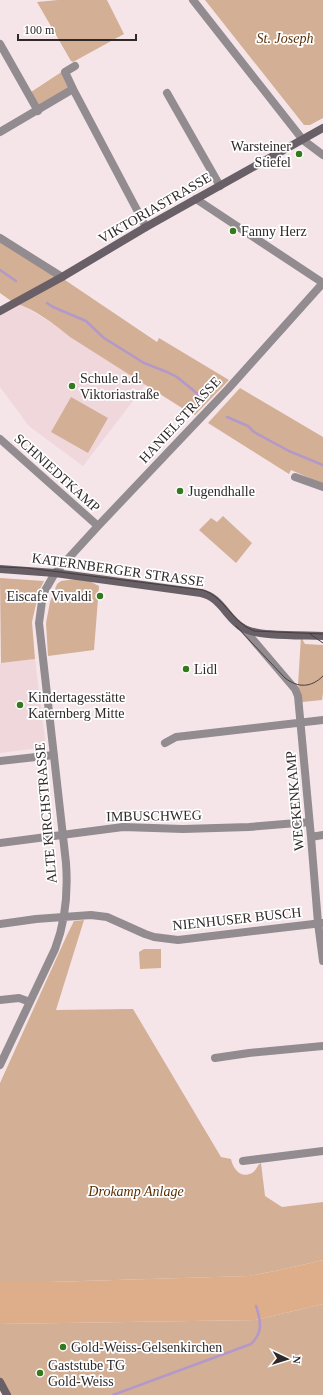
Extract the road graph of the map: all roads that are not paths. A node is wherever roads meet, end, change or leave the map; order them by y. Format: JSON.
{"nodes":[{"id":1,"x":193,"y":0,"type":"edge"},
{"id":2,"x":0,"y":44,"type":"edge"},
{"id":3,"x":74,"y":66,"type":"dead end"},
{"id":4,"x":73,"y":89,"type":"junction"},
{"id":5,"x":167,"y":93,"type":"dead end"},
{"id":6,"x":38,"y":111,"type":"junction"},
{"id":7,"x":323,"y":128,"type":"edge"},
{"id":8,"x":0,"y":132,"type":"edge"},
{"id":9,"x":303,"y":140,"type":"junction"},
{"id":10,"x":323,"y":156,"type":"edge"},
{"id":11,"x":220,"y":186,"type":"junction"},
{"id":12,"x":196,"y":199,"type":"junction"},
{"id":13,"x":146,"y":227,"type":"junction"},
{"id":14,"x":0,"y":238,"type":"edge"},
{"id":15,"x":62,"y":276,"type":"junction"},
{"id":16,"x":323,"y":283,"type":"edge"},
{"id":17,"x":0,"y":311,"type":"edge"},
{"id":18,"x":0,"y":439,"type":"edge"},
{"id":19,"x":295,"y":477,"type":"dead end"},
{"id":20,"x":323,"y":487,"type":"edge"},
{"id":21,"x":98,"y":526,"type":"junction"},
{"id":22,"x":0,"y":569,"type":"edge"},
{"id":23,"x":55,"y":574,"type":"junction"},
{"id":24,"x":243,"y":628,"type":"junction"},
{"id":25,"x":323,"y":636,"type":"edge"},
{"id":26,"x":287,"y":680,"type":"joint"},
{"id":27,"x":323,"y":720,"type":"edge"},
{"id":28,"x":301,"y":722,"type":"junction"},
{"id":29,"x":164,"y":743,"type":"dead end"},
{"id":30,"x":54,"y":755,"type":"junction"},
{"id":31,"x":0,"y":761,"type":"edge"},
{"id":32,"x":309,"y":822,"type":"junction"},
{"id":33,"x":63,"y":835,"type":"junction"},
{"id":34,"x":323,"y":835,"type":"edge"},
{"id":35,"x":311,"y":837,"type":"junction"},
{"id":36,"x":0,"y":843,"type":"edge"},
{"id":37,"x":63,"y":917,"type":"junction"},
{"id":38,"x":320,"y":923,"type":"edge"},
{"id":39,"x":0,"y":924,"type":"edge"},
{"id":40,"x":323,"y":961,"type":"edge"},
{"id":41,"x":0,"y":1000,"type":"edge"},
{"id":42,"x":30,"y":1002,"type":"junction"},
{"id":43,"x":323,"y":1046,"type":"edge"},
{"id":44,"x":215,"y":1058,"type":"dead end"},
{"id":45,"x":0,"y":1065,"type":"edge"},
{"id":46,"x":323,"y":1152,"type":"edge"},
{"id":47,"x":243,"y":1161,"type":"dead end"},
{"id":48,"x":0,"y":1382,"type":"edge"},
{"id":49,"x":7,"y":1395,"type":"edge"}],
"edges":[{"from":1,"to":9,"type":"street"},
{"from":2,"to":6,"type":"street"},
{"from":3,"to":4,"type":"street"},
{"from":4,"to":6,"type":"street"},
{"from":4,"to":13,"type":"street"},
{"from":5,"to":11,"type":"street"},
{"from":6,"to":8,"type":"street"},
{"from":7,"to":9,"type":"street","name":"VIKTORIASTRASSE"},
{"from":9,"to":10,"type":"street"},
{"from":9,"to":11,"type":"street","name":"VIKTORIASTRASSE"},
{"from":11,"to":12,"type":"street","name":"VIKTORIASTRASSE"},
{"from":12,"to":13,"type":"street","name":"VIKTORIASTRASSE"},
{"from":12,"to":16,"type":"street"},
{"from":13,"to":15,"type":"street","name":"VIKTORIASTRASSE"},
{"from":14,"to":15,"type":"street"},
{"from":15,"to":17,"type":"street","name":"VIKTORIASTRASSE"},
{"from":16,"to":21,"type":"street","name":"HANIELSTRASSE"},
{"from":18,"to":21,"type":"street","name":"SCHNIEDTKAMP"},
{"from":19,"to":20,"type":"street"},
{"from":21,"to":23,"type":"street","name":"HANIELSTRASSE"},
{"from":22,"to":23,"type":"street","name":"KATERNBERGER STRASSE"},
{"from":23,"to":24,"type":"street","name":"KATERNBERGER STRASSE"},
{"from":23,"to":30,"type":"street","name":"ALTE KIRCHSTRASSE"},
{"from":24,"to":25,"type":"street"},
{"from":24,"to":26,"type":"street","name":"KATERNBERGER STRASSE"},
{"from":26,"to":28,"type":"street","name":"WECKENKAMP"},
{"from":27,"to":28,"type":"street"},
{"from":28,"to":29,"type":"street"},
{"from":28,"to":32,"type":"street","name":"WECKENKAMP"},
{"from":30,"to":31,"type":"street"},
{"from":30,"to":33,"type":"street","name":"ALTE KIRCHSTRASSE"},
{"from":32,"to":33,"type":"street","name":"IMBUSCHWEG"},
{"from":32,"to":35,"type":"street","name":"WECKENKAMP"},
{"from":33,"to":36,"type":"street","name":"IMBUSCHWEG"},
{"from":33,"to":37,"type":"street","name":"ALTE KIRCHSTRASSE"},
{"from":34,"to":35,"type":"street"},
{"from":35,"to":38,"type":"street","name":"WECKENKAMP"},
{"from":37,"to":38,"type":"street","name":"NIENHUSER BUSCH"},
{"from":37,"to":39,"type":"street","name":"NIENHUSER BUSCH"},
{"from":37,"to":42,"type":"street","name":"ALTE KIRCHSTRASSE"},
{"from":38,"to":40,"type":"street","name":"WECKENKAMP"},
{"from":41,"to":42,"type":"street"},
{"from":42,"to":45,"type":"street","name":"ALTE KIRCHSTRASSE"},
{"from":43,"to":44,"type":"street"},
{"from":46,"to":47,"type":"street"},
{"from":48,"to":49,"type":"street"}]}
